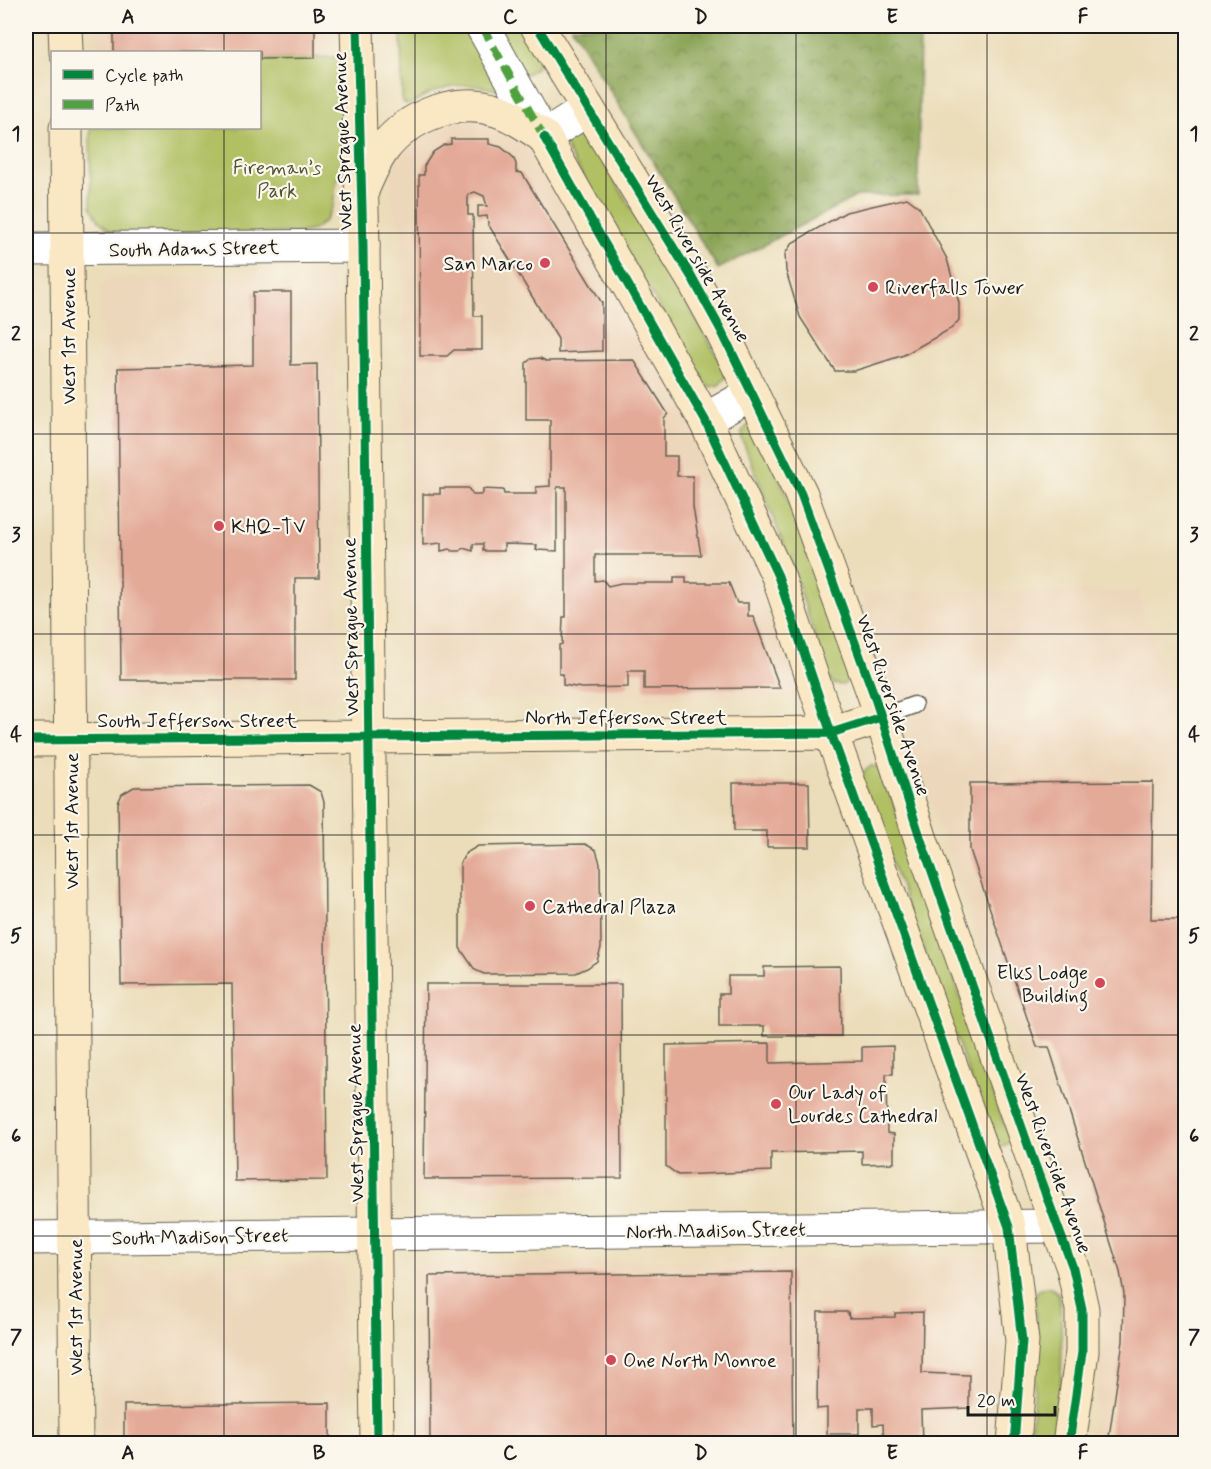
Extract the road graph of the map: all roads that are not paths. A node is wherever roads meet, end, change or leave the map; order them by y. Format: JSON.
{"nodes":[{"id":1,"x":65,"y":26,"type":"edge"},
{"id":2,"x":357,"y":26,"type":"edge"},
{"id":3,"x":483,"y":26,"type":"edge"},
{"id":4,"x":537,"y":26,"type":"edge"},
{"id":5,"x":66,"y":51,"type":"edge"},
{"id":6,"x":588,"y":109,"type":"junction"},
{"id":7,"x":66,"y":129,"type":"edge"},
{"id":8,"x":544,"y":137,"type":"junction"},
{"id":9,"x":361,"y":193,"type":"junction"},
{"id":10,"x":363,"y":246,"type":"junction"},
{"id":11,"x":26,"y":249,"type":"edge"},
{"id":12,"x":67,"y":249,"type":"junction"},
{"id":13,"x":752,"y":393,"type":"junction"},
{"id":14,"x":705,"y":420,"type":"junction"},
{"id":15,"x":914,"y":705,"type":"dead end"},
{"id":16,"x":881,"y":717,"type":"junction"},
{"id":17,"x":831,"y":733,"type":"junction"},
{"id":18,"x":370,"y":737,"type":"junction"},
{"id":19,"x":71,"y":739,"type":"junction"},
{"id":20,"x":26,"y":740,"type":"edge"},
{"id":21,"x":1009,"y":1227,"type":"junction"},
{"id":22,"x":1058,"y":1227,"type":"junction"},
{"id":23,"x":374,"y":1233,"type":"junction"},
{"id":24,"x":26,"y":1238,"type":"edge"},
{"id":25,"x":74,"y":1238,"type":"junction"},
{"id":26,"x":76,"y":1443,"type":"edge"},
{"id":27,"x":377,"y":1443,"type":"edge"},
{"id":28,"x":1014,"y":1443,"type":"edge"},
{"id":29,"x":1069,"y":1443,"type":"edge"}],
"edges":[{"from":1,"to":5,"type":"street"},
{"from":2,"to":9,"type":"street","name":"West Sprague Avenue"},
{"from":3,"to":8,"type":"street"},
{"from":4,"to":6,"type":"street","name":"West Riverside Avenue"},
{"from":6,"to":8,"type":"street"},
{"from":6,"to":13,"type":"street","name":"West Riverside Avenue"},
{"from":7,"to":12,"type":"street","name":"West 1st Avenue"},
{"from":8,"to":9,"type":"street"},
{"from":8,"to":14,"type":"street"},
{"from":9,"to":10,"type":"street","name":"West Sprague Avenue"},
{"from":10,"to":12,"type":"street","name":"South Adams Street"},
{"from":10,"to":18,"type":"street","name":"West Sprague Avenue"},
{"from":11,"to":12,"type":"street","name":"South Adams Street"},
{"from":12,"to":19,"type":"street","name":"West 1st Avenue"},
{"from":13,"to":14,"type":"street"},
{"from":13,"to":16,"type":"street","name":"West Riverside Avenue"},
{"from":14,"to":17,"type":"street"},
{"from":15,"to":16,"type":"lane"},
{"from":16,"to":17,"type":"street","name":"North Jefferson Street"},
{"from":16,"to":22,"type":"street","name":"West Riverside Avenue"},
{"from":17,"to":18,"type":"street","name":"North Jefferson Street"},
{"from":17,"to":21,"type":"street"},
{"from":18,"to":19,"type":"street","name":"South Jefferson Street"},
{"from":18,"to":23,"type":"street","name":"West Sprague Avenue"},
{"from":19,"to":20,"type":"street","name":"South Jefferson Street"},
{"from":19,"to":25,"type":"street","name":"West 1st Avenue"},
{"from":21,"to":22,"type":"street","name":"North Madison Street"},
{"from":21,"to":23,"type":"street","name":"North Madison Street"},
{"from":21,"to":28,"type":"street"},
{"from":22,"to":29,"type":"street","name":"West Riverside Avenue"},
{"from":23,"to":25,"type":"street","name":"South Madison Street"},
{"from":23,"to":27,"type":"street","name":"West Sprague Avenue"},
{"from":24,"to":25,"type":"street","name":"South Madison Street"},
{"from":25,"to":26,"type":"street","name":"West 1st Avenue"}]}
